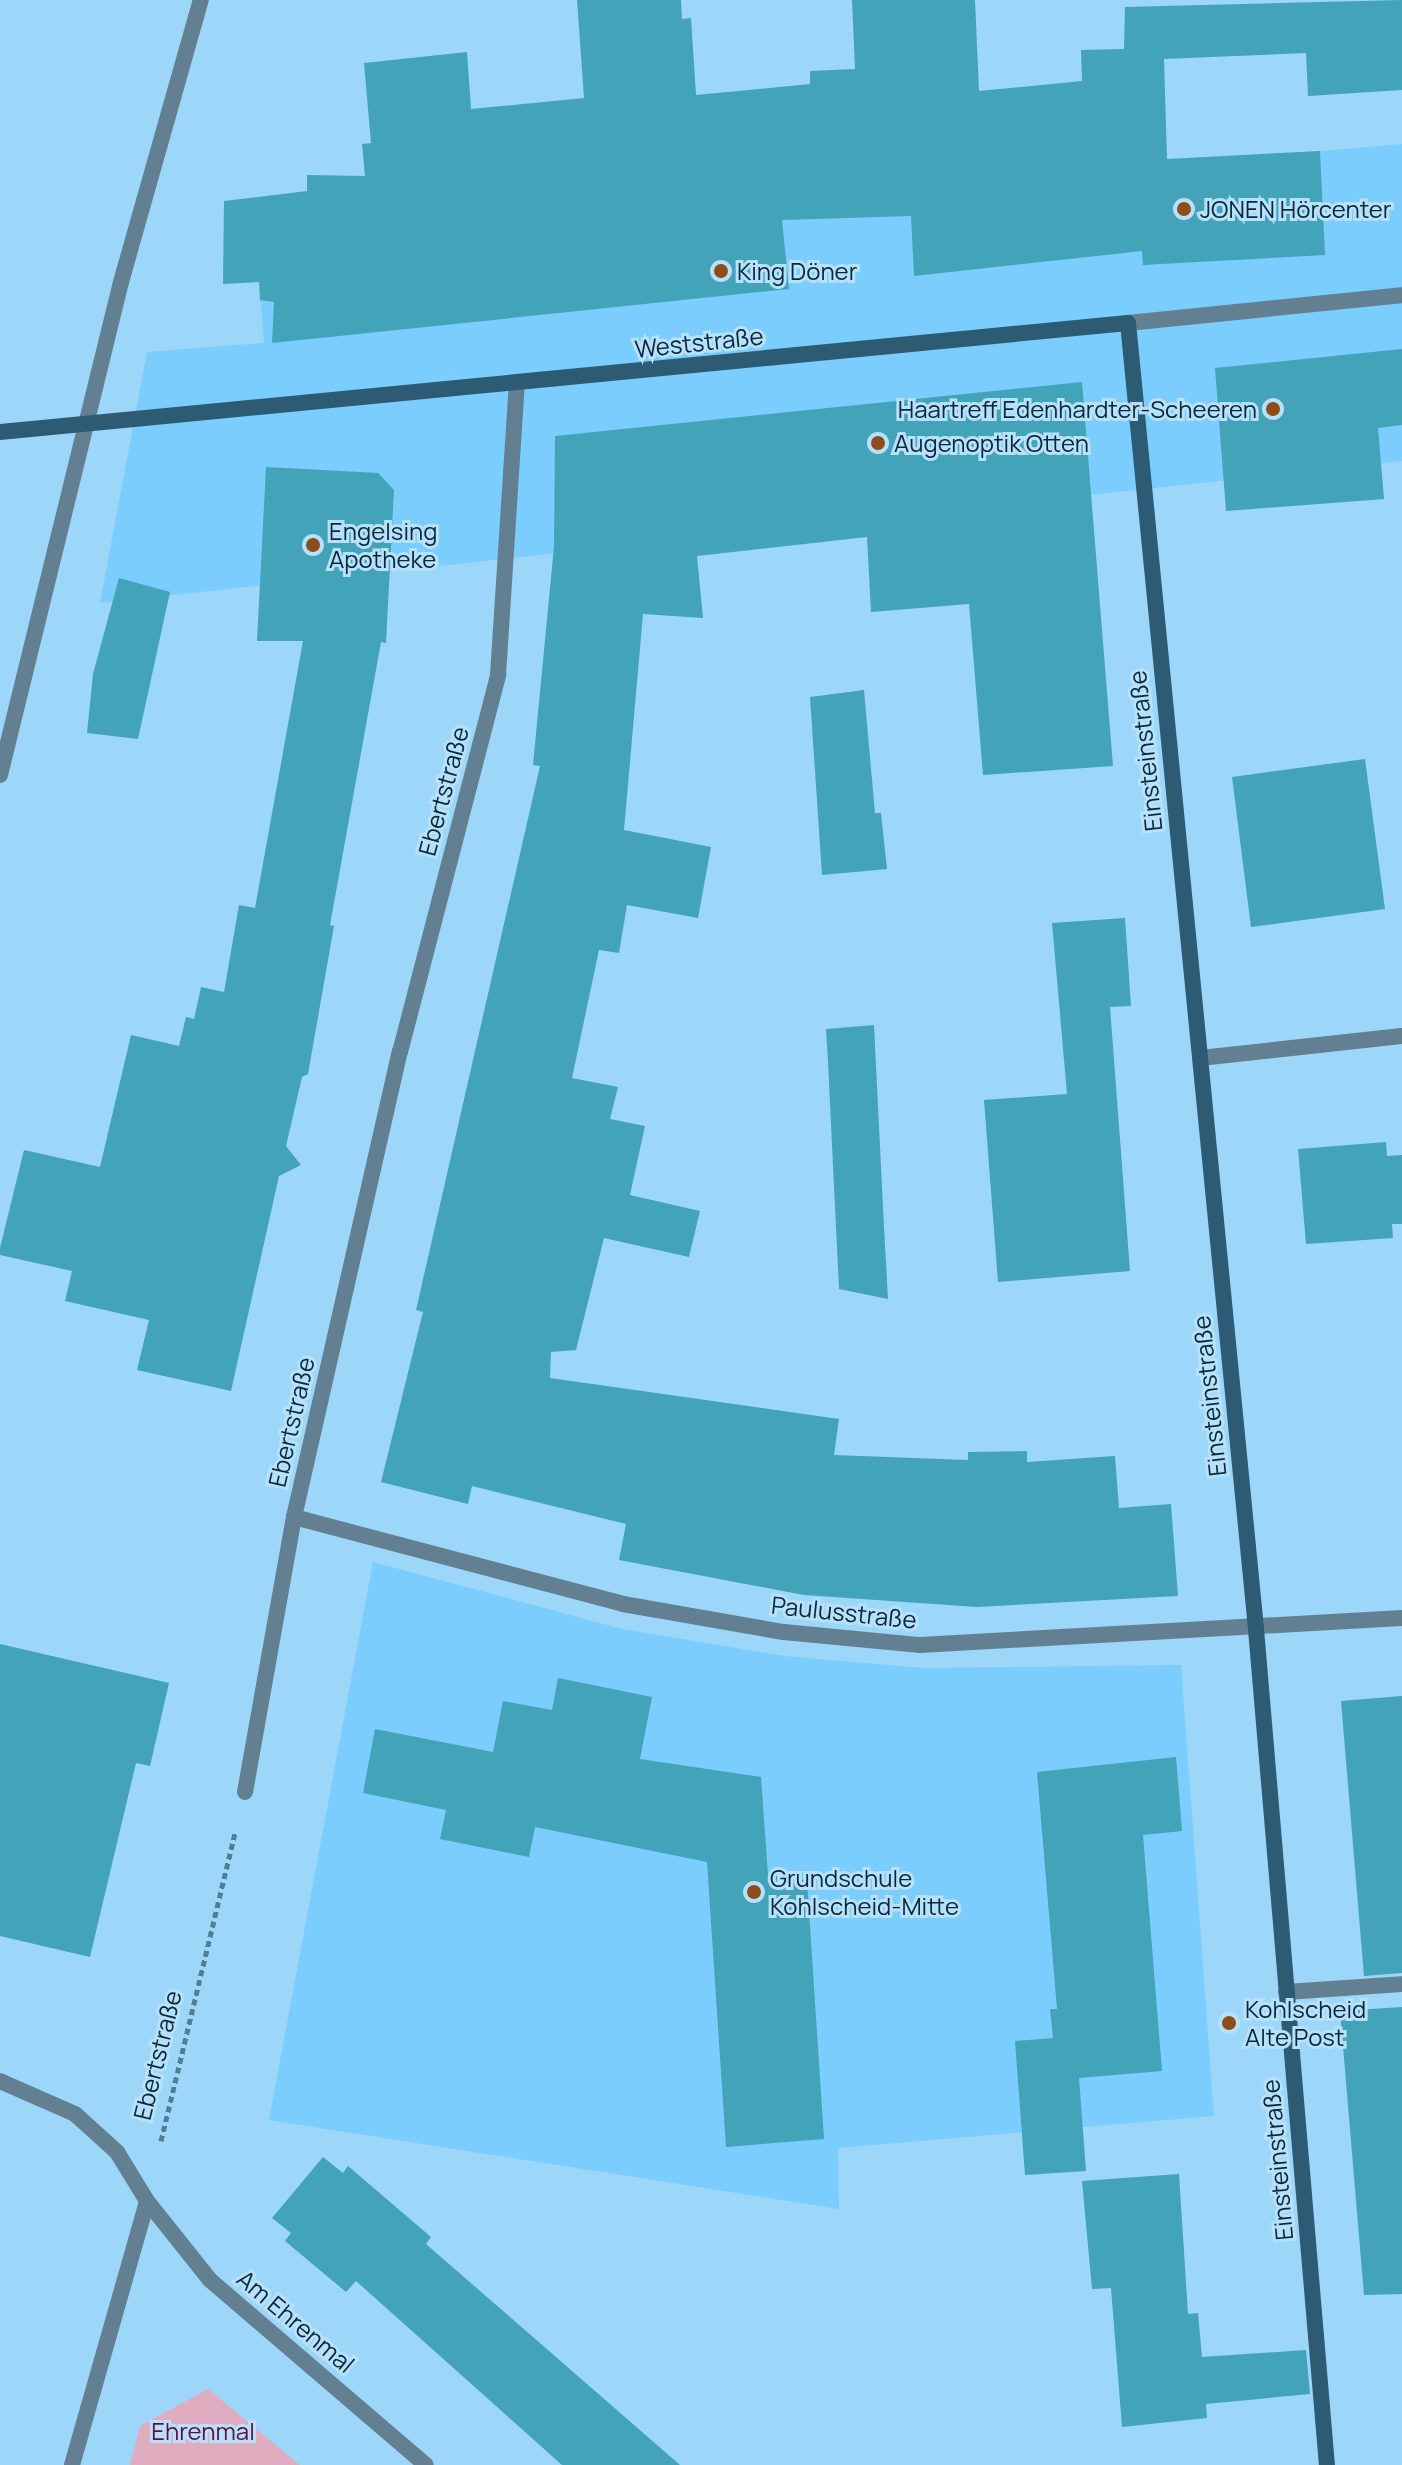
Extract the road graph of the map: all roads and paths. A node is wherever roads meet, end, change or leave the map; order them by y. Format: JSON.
{"nodes":[{"id":1,"x":201,"y":0,"type":"edge"},
{"id":2,"x":1402,"y":295,"type":"edge"},
{"id":3,"x":1128,"y":323,"type":"junction"},
{"id":4,"x":517,"y":384,"type":"junction"},
{"id":5,"x":88,"y":427,"type":"junction"},
{"id":6,"x":0,"y":432,"type":"edge"},
{"id":7,"x":0,"y":775,"type":"edge"},
{"id":8,"x":1402,"y":1036,"type":"edge"},
{"id":9,"x":1200,"y":1058,"type":"junction"},
{"id":10,"x":294,"y":1517,"type":"junction"},
{"id":11,"x":1402,"y":1618,"type":"edge"},
{"id":12,"x":1256,"y":1629,"type":"junction"},
{"id":13,"x":245,"y":1792,"type":"joint"},
{"id":14,"x":1402,"y":1984,"type":"edge"},
{"id":15,"x":1286,"y":1992,"type":"junction"},
{"id":16,"x":0,"y":2081,"type":"edge"},
{"id":17,"x":147,"y":2201,"type":"junction"},
{"id":18,"x":72,"y":2465,"type":"edge"},
{"id":19,"x":426,"y":2465,"type":"edge"},
{"id":20,"x":1327,"y":2465,"type":"edge"}],
"edges":[{"from":1,"to":5,"type":"street"},
{"from":2,"to":3,"type":"street","name":"Weststraße"},
{"from":3,"to":4,"type":"main road","name":"Weststraße"},
{"from":3,"to":9,"type":"main road","name":"Einsteinstraße"},
{"from":4,"to":5,"type":"main road","name":"Weststraße"},
{"from":4,"to":10,"type":"street","name":"Ebertstraße"},
{"from":5,"to":6,"type":"main road","name":"Weststraße"},
{"from":5,"to":7,"type":"street"},
{"from":8,"to":9,"type":"street"},
{"from":9,"to":12,"type":"main road","name":"Einsteinstraße"},
{"from":10,"to":12,"type":"street","name":"Paulusstraße"},
{"from":10,"to":13,"type":"street","name":"Ebertstraße"},
{"from":11,"to":12,"type":"street","name":"Paulusstraße"},
{"from":12,"to":15,"type":"main road","name":"Einsteinstraße"},
{"from":13,"to":17,"type":"path","name":"Ebertstraße"},
{"from":14,"to":15,"type":"street"},
{"from":15,"to":20,"type":"main road","name":"Einsteinstraße"},
{"from":16,"to":17,"type":"street","name":"Am Ehrenmal"},
{"from":17,"to":18,"type":"street"},
{"from":17,"to":19,"type":"street","name":"Am Ehrenmal"}]}
